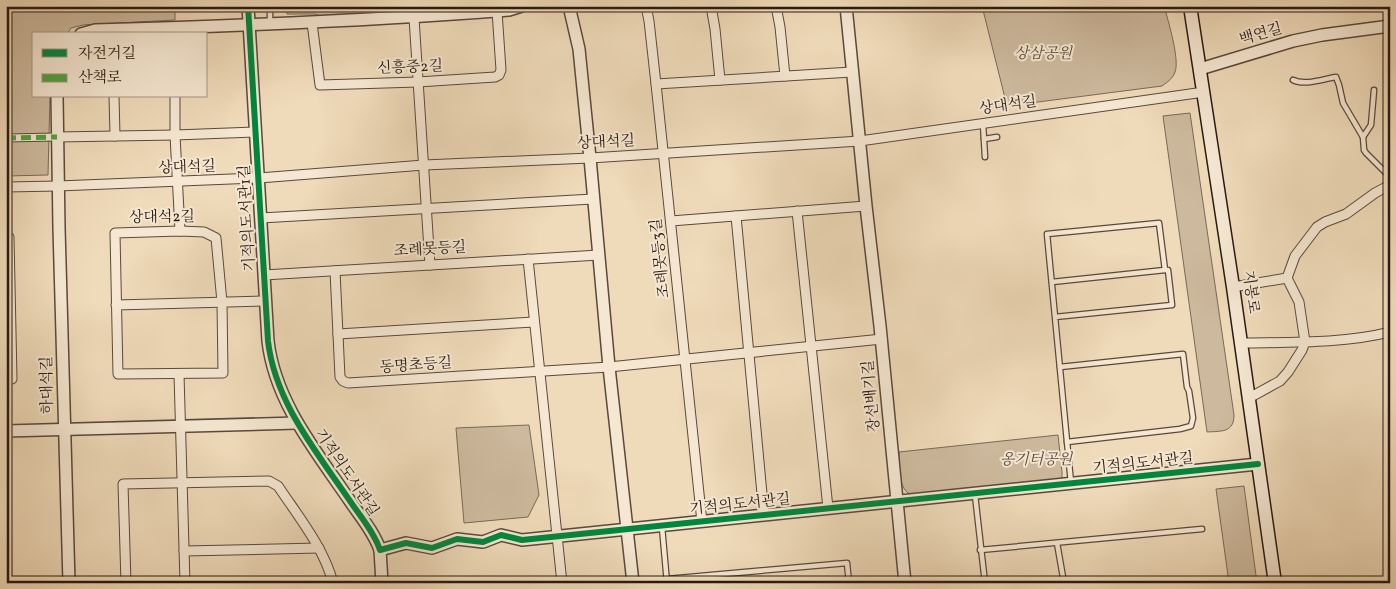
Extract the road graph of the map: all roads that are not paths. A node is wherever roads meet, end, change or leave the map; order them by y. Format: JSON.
{"nodes":[{"id":1,"x":248,"y":6,"type":"edge"},
{"id":2,"x":270,"y":6,"type":"edge"},
{"id":3,"x":522,"y":6,"type":"edge"},
{"id":4,"x":569,"y":6,"type":"edge"},
{"id":5,"x":646,"y":6,"type":"edge"},
{"id":6,"x":711,"y":6,"type":"edge"},
{"id":7,"x":776,"y":6,"type":"edge"},
{"id":8,"x":846,"y":6,"type":"edge"},
{"id":9,"x":1190,"y":6,"type":"edge"},
{"id":10,"x":496,"y":9,"type":"edge"},
{"id":11,"x":414,"y":18,"type":"junction"},
{"id":12,"x":312,"y":23,"type":"junction"},
{"id":13,"x":270,"y":25,"type":"junction"},
{"id":14,"x":249,"y":26,"type":"junction"},
{"id":15,"x":1390,"y":26,"type":"edge"},
{"id":16,"x":174,"y":31,"type":"edge"},
{"id":17,"x":88,"y":32,"type":"edge"},
{"id":18,"x":113,"y":32,"type":"edge"},
{"id":19,"x":1200,"y":69,"type":"junction"},
{"id":20,"x":852,"y":72,"type":"junction"},
{"id":21,"x":785,"y":76,"type":"junction"},
{"id":22,"x":720,"y":80,"type":"junction"},
{"id":23,"x":1293,"y":80,"type":"dead end"},
{"id":24,"x":418,"y":82,"type":"junction"},
{"id":25,"x":656,"y":84,"type":"junction"},
{"id":26,"x":1374,"y":90,"type":"dead end"},
{"id":27,"x":1204,"y":92,"type":"junction"},
{"id":28,"x":57,"y":98,"type":"edge"},
{"id":29,"x":114,"y":98,"type":"edge"},
{"id":30,"x":175,"y":98,"type":"edge"},
{"id":31,"x":983,"y":124,"type":"junction"},
{"id":32,"x":255,"y":132,"type":"junction"},
{"id":33,"x":175,"y":135,"type":"junction"},
{"id":34,"x":115,"y":136,"type":"junction"},
{"id":35,"x":57,"y":137,"type":"junction"},
{"id":36,"x":997,"y":137,"type":"dead end"},
{"id":37,"x":1363,"y":137,"type":"junction"},
{"id":38,"x":6,"y":138,"type":"edge"},
{"id":39,"x":984,"y":139,"type":"junction"},
{"id":40,"x":860,"y":141,"type":"junction"},
{"id":41,"x":664,"y":154,"type":"junction"},
{"id":42,"x":985,"y":157,"type":"dead end"},
{"id":43,"x":590,"y":158,"type":"junction"},
{"id":44,"x":424,"y":165,"type":"junction"},
{"id":45,"x":1390,"y":177,"type":"edge"},
{"id":46,"x":258,"y":178,"type":"junction"},
{"id":47,"x":177,"y":182,"type":"junction"},
{"id":48,"x":1390,"y":185,"type":"edge"},
{"id":49,"x":58,"y":186,"type":"junction"},
{"id":50,"x":6,"y":187,"type":"edge"},
{"id":51,"x":594,"y":199,"type":"junction"},
{"id":52,"x":866,"y":206,"type":"junction"},
{"id":53,"x":426,"y":208,"type":"junction"},
{"id":54,"x":797,"y":211,"type":"junction"},
{"id":55,"x":736,"y":216,"type":"junction"},
{"id":56,"x":261,"y":218,"type":"junction"},
{"id":57,"x":671,"y":221,"type":"junction"},
{"id":58,"x":180,"y":231,"type":"junction"},
{"id":59,"x":6,"y":238,"type":"edge"},
{"id":60,"x":599,"y":256,"type":"junction"},
{"id":61,"x":528,"y":260,"type":"junction"},
{"id":62,"x":430,"y":265,"type":"junction"},
{"id":63,"x":1165,"y":270,"type":"junction"},
{"id":64,"x":335,"y":271,"type":"junction"},
{"id":65,"x":264,"y":275,"type":"junction"},
{"id":66,"x":1287,"y":278,"type":"junction"},
{"id":67,"x":1052,"y":282,"type":"junction"},
{"id":68,"x":1233,"y":287,"type":"junction"},
{"id":69,"x":265,"y":301,"type":"junction"},
{"id":70,"x":222,"y":302,"type":"junction"},
{"id":71,"x":116,"y":305,"type":"junction"},
{"id":72,"x":1055,"y":317,"type":"junction"},
{"id":73,"x":534,"y":322,"type":"junction"},
{"id":74,"x":1390,"y":332,"type":"edge"},
{"id":75,"x":338,"y":334,"type":"junction"},
{"id":76,"x":882,"y":339,"type":"junction"},
{"id":77,"x":1305,"y":342,"type":"junction"},
{"id":78,"x":1241,"y":343,"type":"junction"},
{"id":79,"x":811,"y":346,"type":"junction"},
{"id":80,"x":749,"y":353,"type":"junction"},
{"id":81,"x":685,"y":359,"type":"junction"},
{"id":82,"x":609,"y":367,"type":"junction"},
{"id":83,"x":1060,"y":367,"type":"junction"},
{"id":84,"x":539,"y":372,"type":"junction"},
{"id":85,"x":179,"y":374,"type":"junction"},
{"id":86,"x":6,"y":379,"type":"edge"},
{"id":87,"x":1249,"y":398,"type":"junction"},
{"id":88,"x":297,"y":423,"type":"junction"},
{"id":89,"x":180,"y":426,"type":"junction"},
{"id":90,"x":64,"y":430,"type":"junction"},
{"id":91,"x":6,"y":431,"type":"edge"},
{"id":92,"x":1067,"y":442,"type":"junction"},
{"id":93,"x":1258,"y":464,"type":"junction"},
{"id":94,"x":182,"y":483,"type":"junction"},
{"id":95,"x":1071,"y":484,"type":"junction"},
{"id":96,"x":974,"y":494,"type":"junction"},
{"id":97,"x":897,"y":501,"type":"junction"},
{"id":98,"x":828,"y":508,"type":"junction"},
{"id":99,"x":764,"y":515,"type":"junction"},
{"id":100,"x":702,"y":522,"type":"junction"},
{"id":101,"x":662,"y":526,"type":"junction"},
{"id":102,"x":627,"y":529,"type":"junction"},
{"id":103,"x":1202,"y":529,"type":"dead end"},
{"id":104,"x":6,"y":530,"type":"edge"},
{"id":105,"x":558,"y":536,"type":"junction"},
{"id":106,"x":1057,"y":542,"type":"junction"},
{"id":107,"x":318,"y":548,"type":"junction"},
{"id":108,"x":380,"y":550,"type":"junction"},
{"id":109,"x":980,"y":550,"type":"junction"},
{"id":110,"x":184,"y":551,"type":"junction"},
{"id":111,"x":667,"y":581,"type":"edge"},
{"id":112,"x":7,"y":583,"type":"edge"},
{"id":113,"x":69,"y":583,"type":"edge"},
{"id":114,"x":126,"y":583,"type":"edge"},
{"id":115,"x":185,"y":583,"type":"edge"},
{"id":116,"x":333,"y":583,"type":"edge"},
{"id":117,"x":382,"y":583,"type":"edge"},
{"id":118,"x":562,"y":583,"type":"edge"},
{"id":119,"x":633,"y":583,"type":"edge"},
{"id":120,"x":849,"y":583,"type":"edge"},
{"id":121,"x":905,"y":583,"type":"edge"},
{"id":122,"x":984,"y":583,"type":"edge"},
{"id":123,"x":1064,"y":583,"type":"edge"},
{"id":124,"x":1275,"y":583,"type":"edge"}],
"edges":[{"from":1,"to":14,"type":"street","name":"기적의도서관1길"},
{"from":2,"to":13,"type":"lane"},
{"from":3,"to":10,"type":"street"},
{"from":4,"to":43,"type":"street"},
{"from":5,"to":25,"type":"street","name":"조례못등3길"},
{"from":6,"to":22,"type":"street"},
{"from":7,"to":21,"type":"street"},
{"from":8,"to":20,"type":"street","name":"장선배기길"},
{"from":9,"to":19,"type":"main road","name":"지봉로"},
{"from":10,"to":11,"type":"street"},
{"from":10,"to":24,"type":"street","name":"신흥중2길"},
{"from":11,"to":12,"type":"street"},
{"from":11,"to":24,"type":"street"},
{"from":12,"to":13,"type":"street"},
{"from":12,"to":24,"type":"street","name":"신흥중2길"},
{"from":13,"to":14,"type":"street"},
{"from":14,"to":16,"type":"street"},
{"from":14,"to":32,"type":"street","name":"기적의도서관1길"},
{"from":15,"to":19,"type":"street","name":"백연길"},
{"from":16,"to":18,"type":"street"},
{"from":17,"to":18,"type":"street"},
{"from":19,"to":27,"type":"main road","name":"지봉로"},
{"from":20,"to":21,"type":"street"},
{"from":20,"to":40,"type":"street","name":"장선배기길"},
{"from":21,"to":22,"type":"street"},
{"from":22,"to":25,"type":"street"},
{"from":23,"to":37,"type":"lane"},
{"from":24,"to":44,"type":"street"},
{"from":25,"to":41,"type":"street","name":"조례못등3길"},
{"from":26,"to":37,"type":"lane"},
{"from":27,"to":31,"type":"street","name":"상대석길"},
{"from":27,"to":68,"type":"main road","name":"지봉로"},
{"from":28,"to":35,"type":"street","name":"하대석길"},
{"from":29,"to":34,"type":"street"},
{"from":30,"to":33,"type":"street"},
{"from":31,"to":39,"type":"lane"},
{"from":31,"to":40,"type":"street","name":"상대석길"},
{"from":32,"to":33,"type":"street"},
{"from":32,"to":46,"type":"street","name":"기적의도서관1길"},
{"from":33,"to":34,"type":"street"},
{"from":33,"to":47,"type":"street"},
{"from":34,"to":35,"type":"street"},
{"from":35,"to":38,"type":"street"},
{"from":35,"to":49,"type":"street","name":"하대석길"},
{"from":36,"to":39,"type":"lane"},
{"from":37,"to":45,"type":"lane"},
{"from":39,"to":42,"type":"lane"},
{"from":40,"to":41,"type":"street","name":"상대석길"},
{"from":40,"to":52,"type":"street","name":"장선배기길"},
{"from":41,"to":43,"type":"street","name":"상대석길"},
{"from":41,"to":57,"type":"street","name":"조례못등3길"},
{"from":43,"to":44,"type":"street","name":"상대석길"},
{"from":43,"to":51,"type":"street"},
{"from":44,"to":46,"type":"street","name":"상대석길"},
{"from":44,"to":53,"type":"street"},
{"from":46,"to":47,"type":"street","name":"상대석길"},
{"from":46,"to":56,"type":"street","name":"기적의도서관1길"},
{"from":47,"to":49,"type":"street","name":"상대석길"},
{"from":47,"to":58,"type":"street"},
{"from":48,"to":66,"type":"street"},
{"from":49,"to":50,"type":"street","name":"상대석길"},
{"from":49,"to":90,"type":"street","name":"하대석길"},
{"from":51,"to":53,"type":"street"},
{"from":51,"to":60,"type":"street"},
{"from":52,"to":54,"type":"street"},
{"from":52,"to":76,"type":"street","name":"장선배기길"},
{"from":53,"to":56,"type":"street"},
{"from":53,"to":62,"type":"street"},
{"from":54,"to":55,"type":"street"},
{"from":54,"to":79,"type":"street"},
{"from":55,"to":57,"type":"street"},
{"from":55,"to":80,"type":"street"},
{"from":56,"to":65,"type":"street","name":"기적의도서관1길"},
{"from":57,"to":81,"type":"street","name":"조례못등3길"},
{"from":58,"to":70,"type":"street","name":"상대석2길"},
{"from":58,"to":71,"type":"street","name":"상대석2길"},
{"from":59,"to":86,"type":"street"},
{"from":60,"to":61,"type":"street","name":"조례못등길"},
{"from":60,"to":82,"type":"street"},
{"from":61,"to":62,"type":"street","name":"조례못등길"},
{"from":61,"to":73,"type":"street"},
{"from":62,"to":64,"type":"street","name":"조례못등길"},
{"from":63,"to":67,"type":"lane"},
{"from":63,"to":67,"type":"lane"},
{"from":63,"to":72,"type":"lane"},
{"from":64,"to":65,"type":"street","name":"조례못등길"},
{"from":64,"to":75,"type":"street","name":"동명초등길"},
{"from":65,"to":69,"type":"street","name":"기적의도서관1길"},
{"from":66,"to":68,"type":"street"},
{"from":66,"to":77,"type":"street"},
{"from":67,"to":72,"type":"lane"},
{"from":68,"to":78,"type":"main road","name":"지봉로"},
{"from":69,"to":70,"type":"street"},
{"from":69,"to":88,"type":"street","name":"기적의도서관1길"},
{"from":70,"to":71,"type":"street"},
{"from":70,"to":85,"type":"street","name":"상대석2길"},
{"from":71,"to":85,"type":"street","name":"상대석2길"},
{"from":72,"to":83,"type":"lane"},
{"from":73,"to":75,"type":"street"},
{"from":73,"to":84,"type":"street"},
{"from":74,"to":77,"type":"street"},
{"from":75,"to":84,"type":"street","name":"동명초등길"},
{"from":76,"to":79,"type":"street"},
{"from":76,"to":97,"type":"street","name":"장선배기길"},
{"from":77,"to":78,"type":"street"},
{"from":77,"to":87,"type":"street"},
{"from":78,"to":87,"type":"main road","name":"지봉로"},
{"from":79,"to":80,"type":"street"},
{"from":79,"to":98,"type":"street"},
{"from":80,"to":81,"type":"street"},
{"from":80,"to":99,"type":"street"},
{"from":81,"to":82,"type":"street"},
{"from":81,"to":100,"type":"street","name":"조례못등3길"},
{"from":82,"to":84,"type":"street","name":"동명초등길"},
{"from":82,"to":102,"type":"street"},
{"from":83,"to":92,"type":"lane"},
{"from":83,"to":92,"type":"lane"},
{"from":84,"to":105,"type":"street"},
{"from":85,"to":89,"type":"street"},
{"from":87,"to":93,"type":"main road","name":"지봉로"},
{"from":88,"to":89,"type":"street","name":"기적의도서관길"},
{"from":88,"to":108,"type":"street","name":"기적의도서관길"},
{"from":89,"to":90,"type":"street","name":"기적의도서관길"},
{"from":89,"to":94,"type":"street"},
{"from":90,"to":91,"type":"street","name":"기적의도서관길"},
{"from":90,"to":113,"type":"street","name":"하대석길"},
{"from":92,"to":95,"type":"lane"},
{"from":93,"to":95,"type":"street","name":"기적의도서관길"},
{"from":93,"to":124,"type":"main road","name":"지봉로"},
{"from":94,"to":107,"type":"street"},
{"from":94,"to":110,"type":"street"},
{"from":94,"to":114,"type":"street"},
{"from":95,"to":96,"type":"street","name":"기적의도서관길"},
{"from":96,"to":97,"type":"street","name":"기적의도서관길"},
{"from":96,"to":109,"type":"lane"},
{"from":97,"to":98,"type":"street","name":"기적의도서관길"},
{"from":97,"to":121,"type":"street","name":"장선배기길"},
{"from":98,"to":99,"type":"street","name":"기적의도서관길"},
{"from":99,"to":100,"type":"street","name":"기적의도서관길"},
{"from":100,"to":101,"type":"street","name":"기적의도서관길"},
{"from":101,"to":102,"type":"street","name":"기적의도서관길"},
{"from":101,"to":111,"type":"lane"},
{"from":102,"to":105,"type":"street","name":"기적의도서관길"},
{"from":102,"to":119,"type":"street"},
{"from":103,"to":106,"type":"lane"},
{"from":104,"to":112,"type":"street"},
{"from":105,"to":108,"type":"street","name":"기적의도서관길"},
{"from":105,"to":118,"type":"street"},
{"from":106,"to":109,"type":"lane"},
{"from":106,"to":123,"type":"lane"},
{"from":107,"to":110,"type":"street"},
{"from":107,"to":116,"type":"street"},
{"from":108,"to":117,"type":"street"},
{"from":109,"to":122,"type":"lane"},
{"from":110,"to":115,"type":"street"},
{"from":111,"to":120,"type":"lane"}]}
